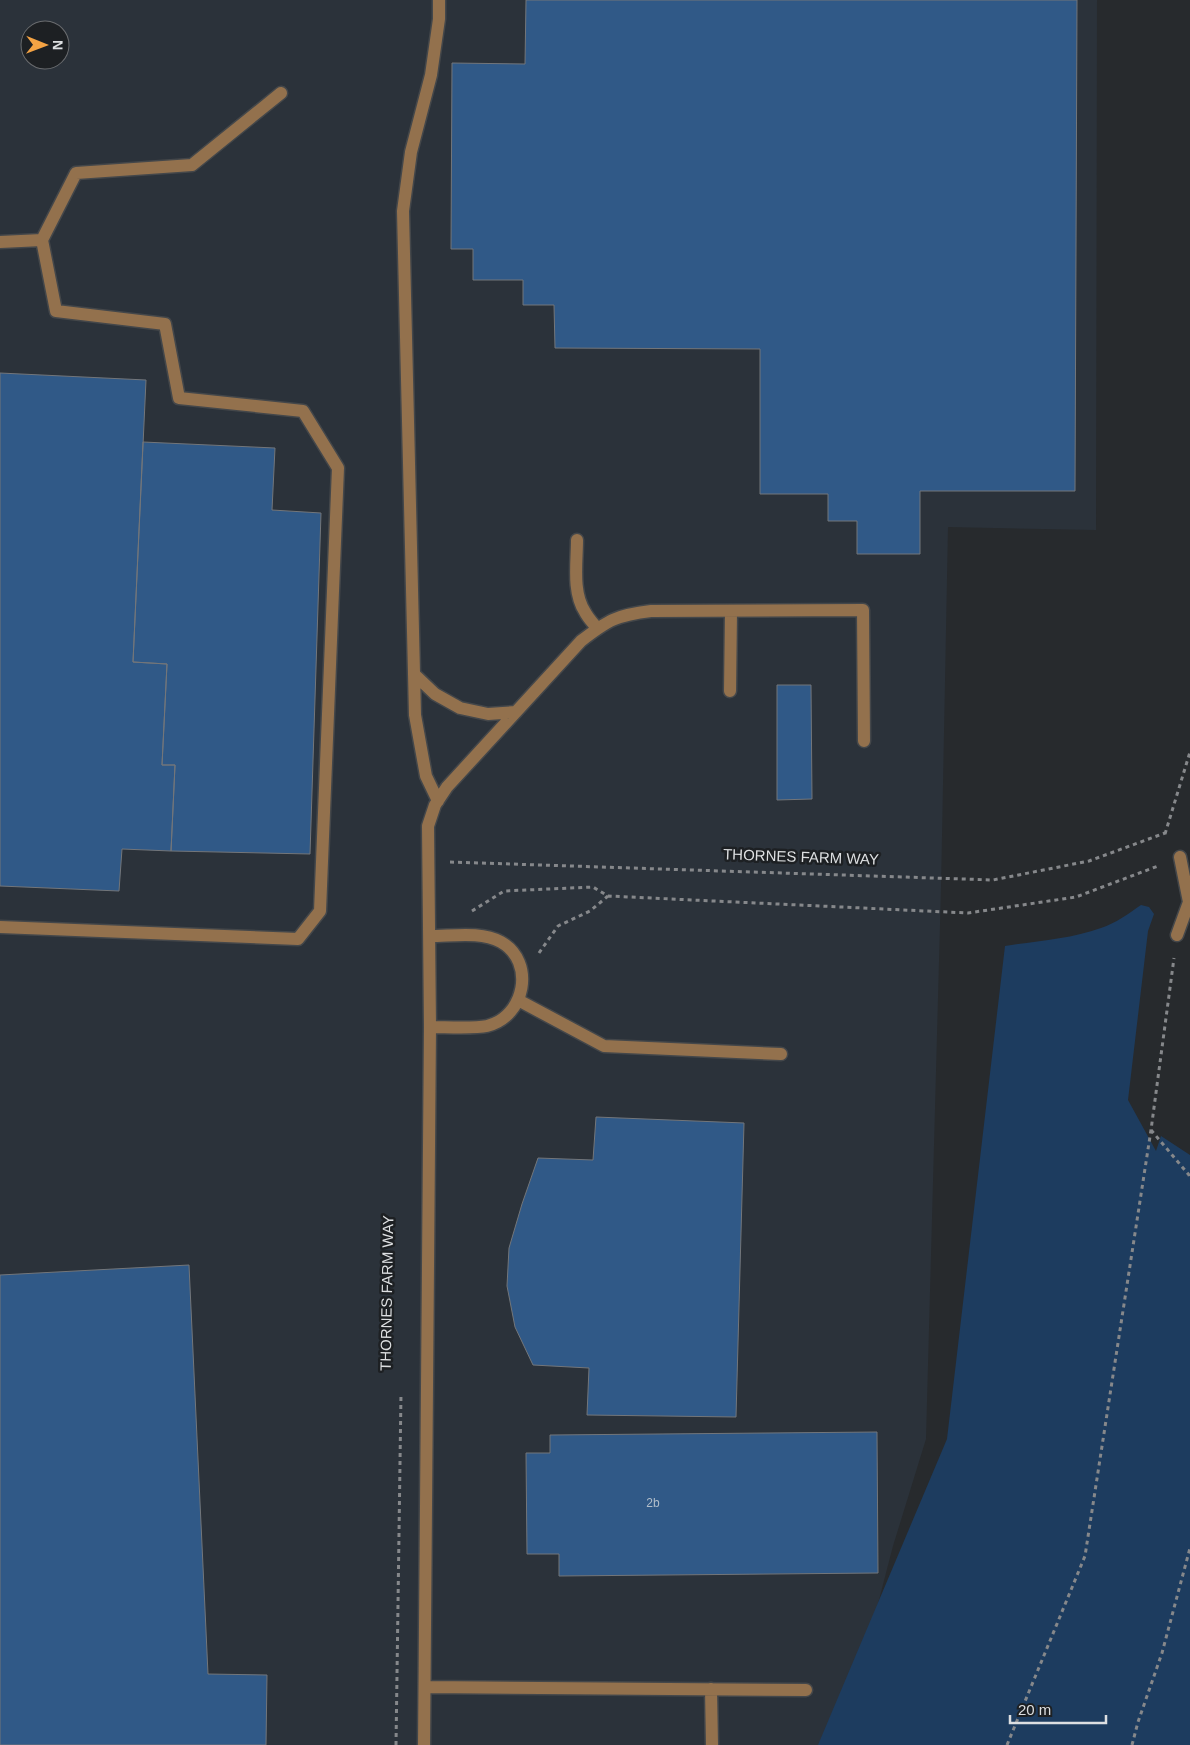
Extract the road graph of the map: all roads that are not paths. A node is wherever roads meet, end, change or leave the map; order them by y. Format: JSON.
{"nodes":[{"id":1,"x":439,"y":0,"type":"edge"},
{"id":2,"x":281,"y":93,"type":"dead end"},
{"id":3,"x":42,"y":240,"type":"junction"},
{"id":4,"x":0,"y":242,"type":"edge"},
{"id":5,"x":577,"y":540,"type":"dead end"},
{"id":6,"x":731,"y":612,"type":"junction"},
{"id":7,"x":597,"y":628,"type":"junction"},
{"id":8,"x":414,"y":674,"type":"junction"},
{"id":9,"x":730,"y":691,"type":"dead end"},
{"id":10,"x":516,"y":712,"type":"junction"},
{"id":11,"x":864,"y":742,"type":"dead end"},
{"id":12,"x":438,"y":801,"type":"junction"},
{"id":13,"x":1181,"y":857,"type":"edge"},
{"id":14,"x":0,"y":927,"type":"edge"},
{"id":15,"x":1178,"y":935,"type":"road end"},
{"id":16,"x":430,"y":936,"type":"junction"},
{"id":17,"x":518,"y":1000,"type":"junction"},
{"id":18,"x":430,"y":1027,"type":"junction"},
{"id":19,"x":781,"y":1054,"type":"dead end"},
{"id":20,"x":426,"y":1687,"type":"junction"},
{"id":21,"x":711,"y":1689,"type":"junction"},
{"id":22,"x":806,"y":1690,"type":"dead end"},
{"id":23,"x":424,"y":1745,"type":"edge"},
{"id":24,"x":712,"y":1745,"type":"edge"}],
"edges":[{"from":1,"to":8,"type":"street"},
{"from":2,"to":3,"type":"street"},
{"from":3,"to":4,"type":"street"},
{"from":3,"to":14,"type":"street"},
{"from":5,"to":7,"type":"street"},
{"from":6,"to":7,"type":"street"},
{"from":6,"to":9,"type":"street"},
{"from":6,"to":11,"type":"street"},
{"from":7,"to":10,"type":"street"},
{"from":8,"to":10,"type":"street"},
{"from":8,"to":12,"type":"street"},
{"from":10,"to":12,"type":"street"},
{"from":12,"to":16,"type":"street"},
{"from":13,"to":15,"type":"street"},
{"from":16,"to":17,"type":"street"},
{"from":16,"to":18,"type":"street"},
{"from":17,"to":18,"type":"street"},
{"from":17,"to":19,"type":"street"},
{"from":18,"to":20,"type":"street"},
{"from":20,"to":21,"type":"street"},
{"from":20,"to":23,"type":"street"},
{"from":21,"to":22,"type":"street"},
{"from":21,"to":24,"type":"street"}]}
